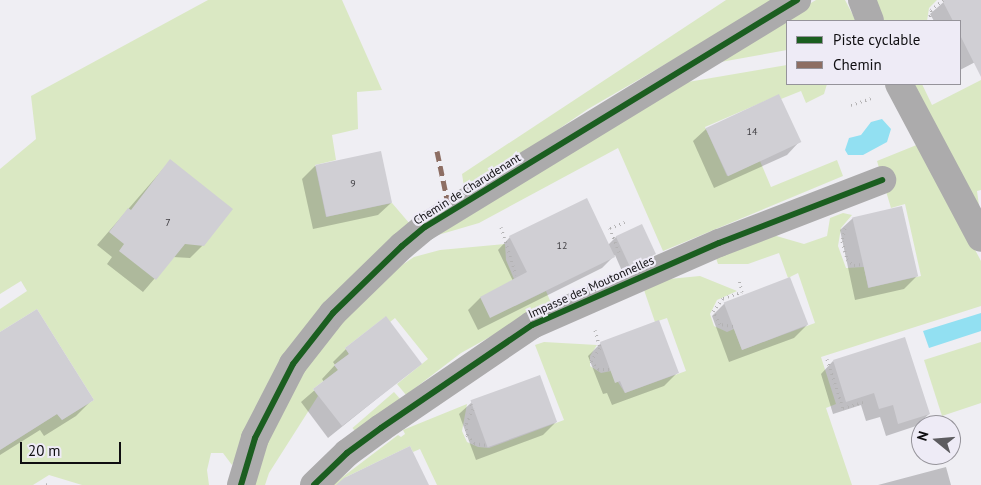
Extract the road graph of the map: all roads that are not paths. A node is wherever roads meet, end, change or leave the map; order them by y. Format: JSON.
{"nodes":[{"id":1,"x":797,"y":0,"type":"edge"},
{"id":2,"x":862,"y":0,"type":"edge"},
{"id":3,"x":870,"y":20,"type":"edge"},
{"id":4,"x":900,"y":85,"type":"edge"},
{"id":5,"x":882,"y":180,"type":"dead end"},
{"id":6,"x":981,"y":238,"type":"edge"},
{"id":7,"x":241,"y":485,"type":"edge"},
{"id":8,"x":314,"y":485,"type":"edge"}],
"edges":[{"from":1,"to":7,"type":"street","name":"Chemin de Charudenant"},
{"from":2,"to":3,"type":"street"},
{"from":4,"to":6,"type":"street"},
{"from":5,"to":8,"type":"street","name":"Impasse des Moutonnelles"}]}
